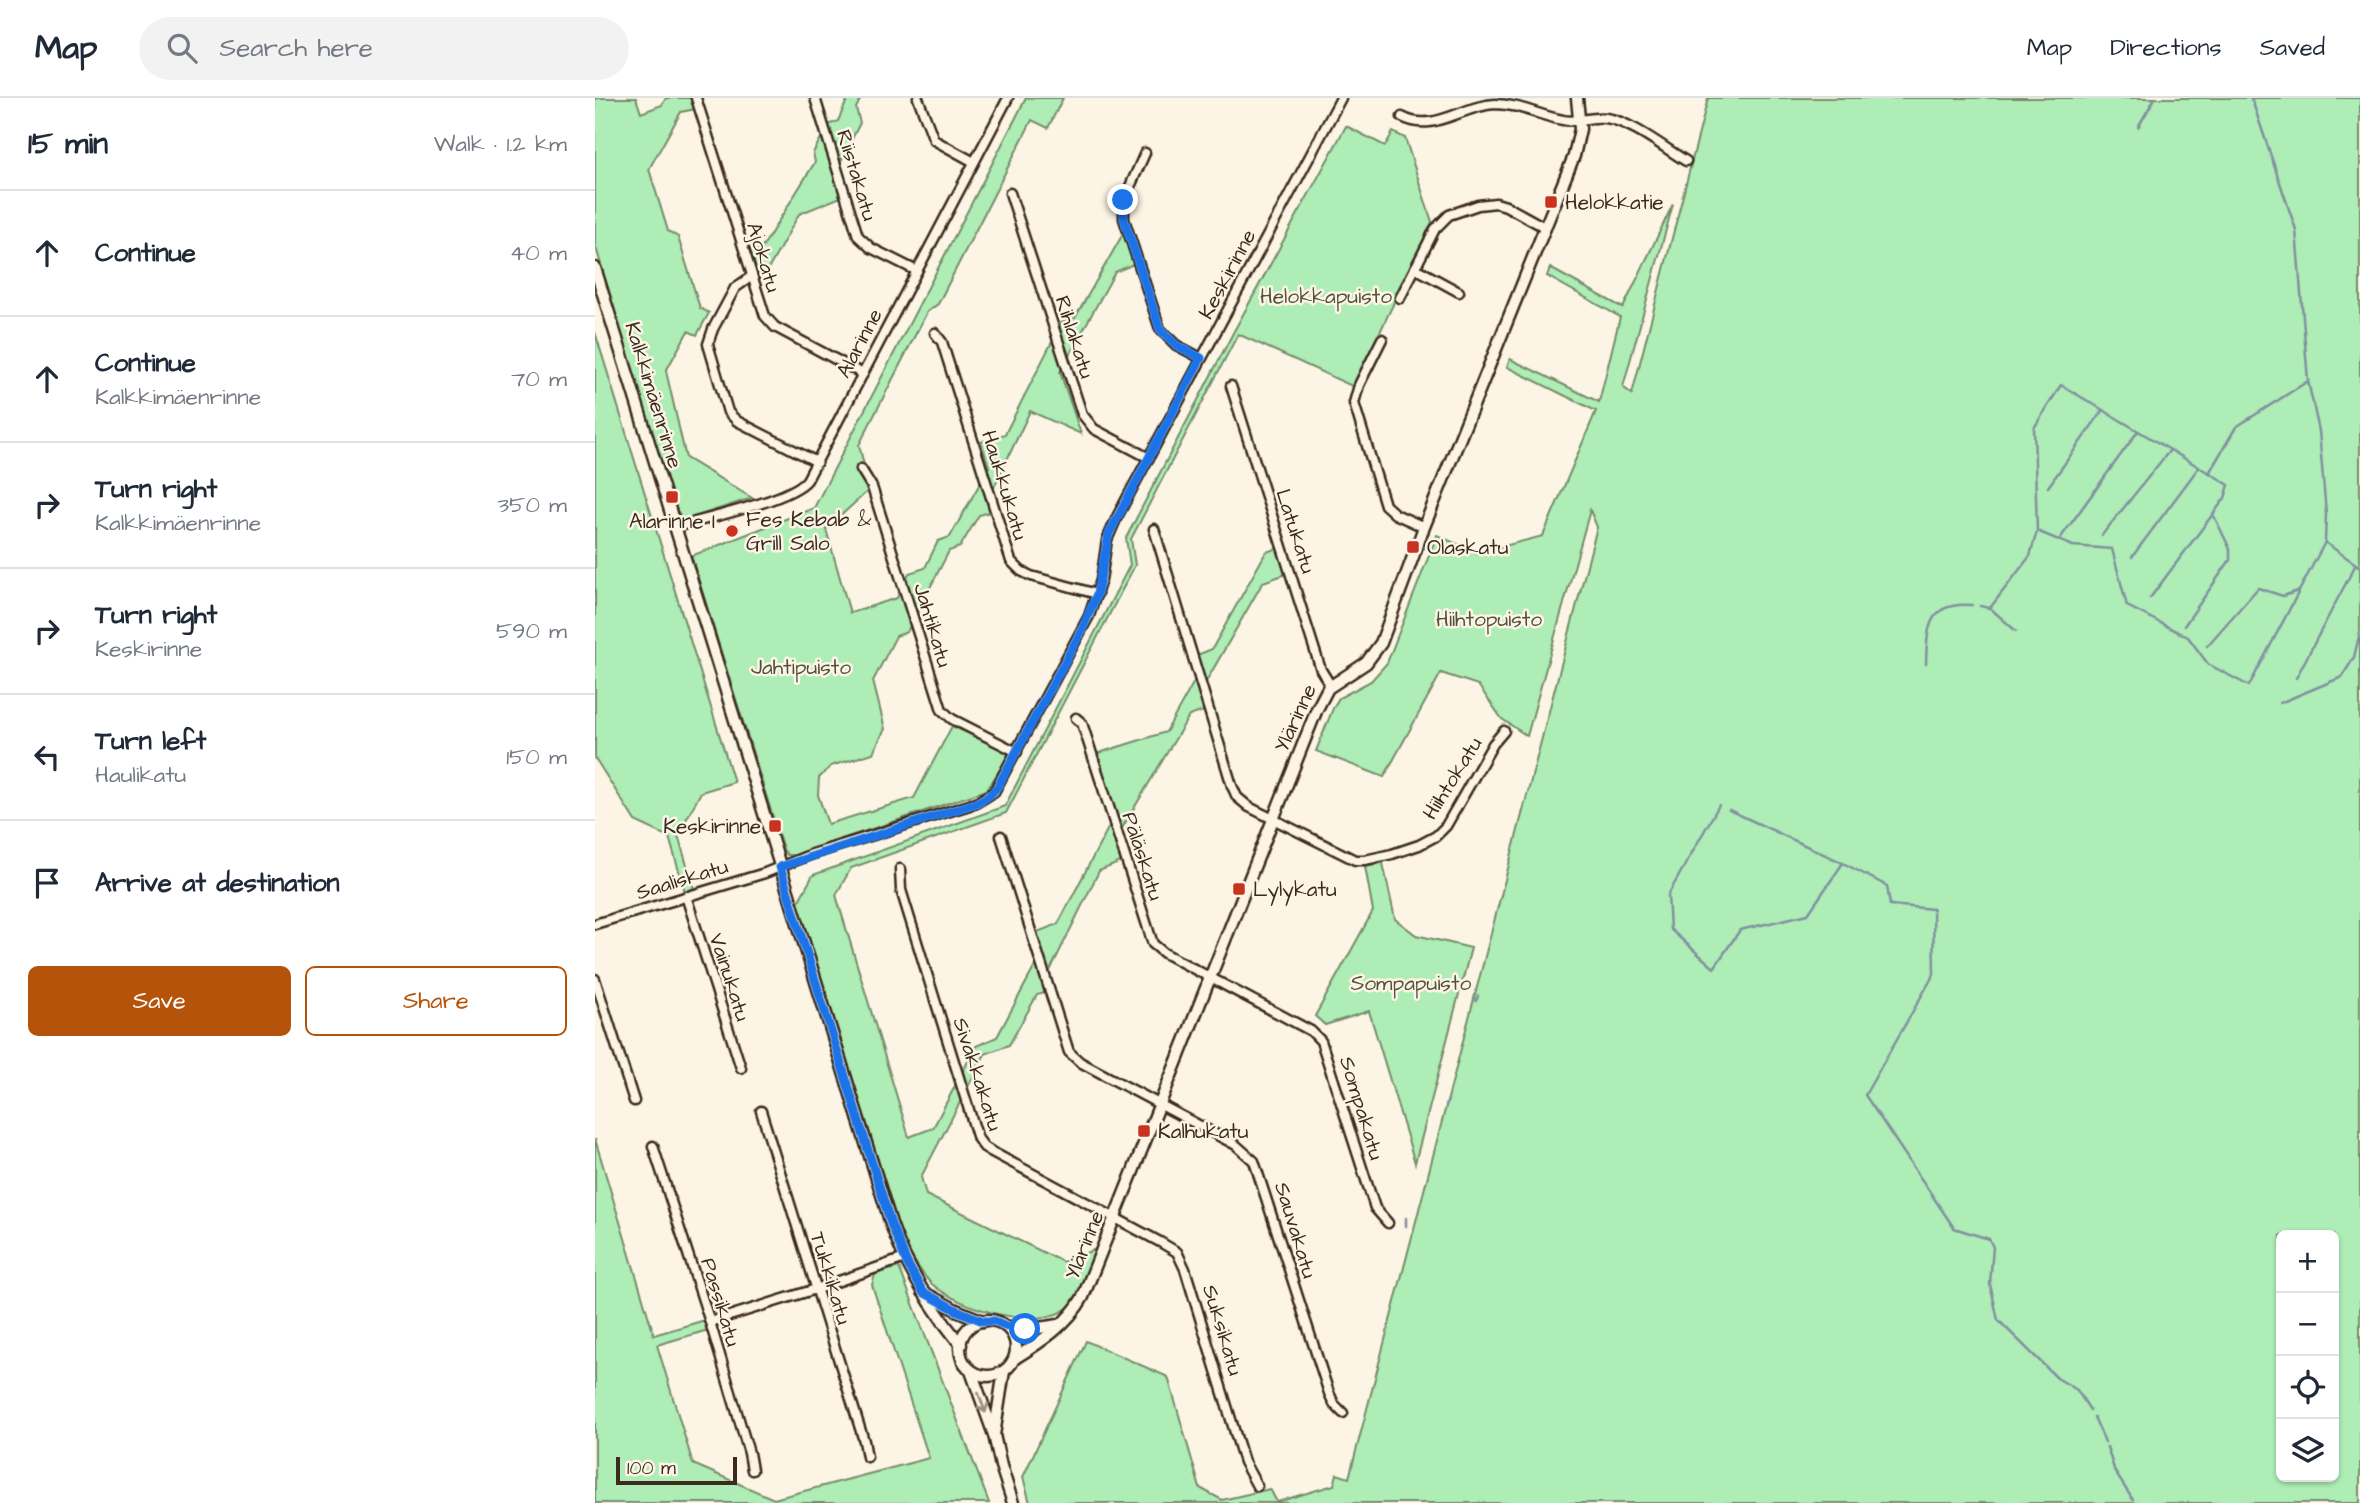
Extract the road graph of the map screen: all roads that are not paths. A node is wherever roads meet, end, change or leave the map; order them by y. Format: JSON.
{"nodes":[{"id":1,"x":697,"y":98,"type":"edge"},
{"id":2,"x":815,"y":98,"type":"edge"},
{"id":3,"x":918,"y":98,"type":"edge"},
{"id":4,"x":1008,"y":98,"type":"edge"},
{"id":5,"x":1341,"y":98,"type":"edge"},
{"id":6,"x":1577,"y":98,"type":"edge"},
{"id":7,"x":1402,"y":117,"type":"dead end"},
{"id":8,"x":1580,"y":120,"type":"junction"},
{"id":9,"x":1145,"y":153,"type":"dead end"},
{"id":10,"x":1686,"y":161,"type":"dead end"},
{"id":11,"x":974,"y":162,"type":"junction"},
{"id":12,"x":1010,"y":193,"type":"dead end"},
{"id":13,"x":1546,"y":228,"type":"junction"},
{"id":14,"x":595,"y":268,"type":"edge"},
{"id":15,"x":1415,"y":268,"type":"junction"},
{"id":16,"x":917,"y":271,"type":"junction"},
{"id":17,"x":752,"y":276,"type":"junction"},
{"id":18,"x":1459,"y":292,"type":"dead end"},
{"id":19,"x":1400,"y":298,"type":"dead end"},
{"id":20,"x":935,"y":332,"type":"dead end"},
{"id":21,"x":1383,"y":339,"type":"dead end"},
{"id":22,"x":1201,"y":358,"type":"junction"},
{"id":23,"x":863,"y":374,"type":"junction"},
{"id":24,"x":1231,"y":386,"type":"dead end"},
{"id":25,"x":1149,"y":458,"type":"junction"},
{"id":26,"x":817,"y":462,"type":"junction"},
{"id":27,"x":861,"y":469,"type":"dead end"},
{"id":28,"x":675,"y":527,"type":"junction"},
{"id":29,"x":1424,"y":527,"type":"junction"},
{"id":30,"x":1154,"y":529,"type":"dead end"},
{"id":31,"x":1097,"y":594,"type":"junction"},
{"id":32,"x":1331,"y":685,"type":"junction"},
{"id":33,"x":1076,"y":718,"type":"dead end"},
{"id":34,"x":1504,"y":731,"type":"dead end"},
{"id":35,"x":1017,"y":752,"type":"junction"},
{"id":36,"x":1273,"y":819,"type":"junction"},
{"id":37,"x":1001,"y":836,"type":"dead end"},
{"id":38,"x":780,"y":867,"type":"junction"},
{"id":39,"x":899,"y":869,"type":"dead end"},
{"id":40,"x":686,"y":896,"type":"junction"},
{"id":41,"x":595,"y":924,"type":"edge"},
{"id":42,"x":1210,"y":978,"type":"junction"},
{"id":43,"x":595,"y":979,"type":"edge"},
{"id":44,"x":741,"y":1068,"type":"dead end"},
{"id":45,"x":634,"y":1101,"type":"dead end"},
{"id":46,"x":1159,"y":1104,"type":"junction"},
{"id":47,"x":761,"y":1111,"type":"dead end"},
{"id":48,"x":653,"y":1146,"type":"dead end"},
{"id":49,"x":1115,"y":1218,"type":"junction"},
{"id":50,"x":1388,"y":1223,"type":"dead end"},
{"id":51,"x":905,"y":1258,"type":"junction"},
{"id":52,"x":816,"y":1289,"type":"junction"},
{"id":53,"x":923,"y":1292,"type":"junction"},
{"id":54,"x":983,"y":1321,"type":"junction"},
{"id":55,"x":710,"y":1322,"type":"junction"},
{"id":56,"x":1060,"y":1325,"type":"junction"},
{"id":57,"x":1006,"y":1326,"type":"junction"},
{"id":58,"x":961,"y":1345,"type":"junction"},
{"id":59,"x":1015,"y":1358,"type":"junction"},
{"id":60,"x":971,"y":1371,"type":"junction"},
{"id":61,"x":1004,"y":1371,"type":"junction"},
{"id":62,"x":1343,"y":1413,"type":"dead end"},
{"id":63,"x":994,"y":1435,"type":"junction"},
{"id":64,"x":867,"y":1457,"type":"dead end"},
{"id":65,"x":752,"y":1470,"type":"dead end"},
{"id":66,"x":1257,"y":1486,"type":"dead end"},
{"id":67,"x":1013,"y":1503,"type":"edge"}],
"edges":[{"from":1,"to":17,"type":"street","name":"Ajokatu"},
{"from":2,"to":16,"type":"street","name":"Riistakatu"},
{"from":3,"to":11,"type":"street"},
{"from":4,"to":11,"type":"street","name":"Alarinne"},
{"from":5,"to":22,"type":"street","name":"Keskirinne"},
{"from":6,"to":8,"type":"street","name":"Ylärinne"},
{"from":7,"to":8,"type":"street"},
{"from":8,"to":10,"type":"street"},
{"from":8,"to":13,"type":"street","name":"Ylärinne"},
{"from":9,"to":22,"type":"street"},
{"from":11,"to":16,"type":"street","name":"Alarinne"},
{"from":12,"to":25,"type":"street","name":"Rihlakatu"},
{"from":13,"to":15,"type":"street"},
{"from":13,"to":29,"type":"street","name":"Ylärinne"},
{"from":14,"to":28,"type":"street","name":"Kalkkimäenrinne"},
{"from":15,"to":18,"type":"street"},
{"from":15,"to":19,"type":"street"},
{"from":16,"to":23,"type":"street","name":"Alarinne"},
{"from":17,"to":23,"type":"street","name":"Ajokatu"},
{"from":17,"to":26,"type":"street"},
{"from":20,"to":31,"type":"street","name":"Haukkukatu"},
{"from":21,"to":29,"type":"street"},
{"from":22,"to":25,"type":"street","name":"Keskirinne"},
{"from":23,"to":26,"type":"street","name":"Alarinne"},
{"from":24,"to":32,"type":"street","name":"Latukatu"},
{"from":25,"to":31,"type":"street","name":"Keskirinne"},
{"from":26,"to":28,"type":"street","name":"Alarinne"},
{"from":27,"to":35,"type":"street","name":"Jahtikatu"},
{"from":28,"to":38,"type":"street","name":"Kalkkimäenrinne"},
{"from":29,"to":32,"type":"street","name":"Ylärinne"},
{"from":30,"to":36,"type":"street"},
{"from":31,"to":35,"type":"street","name":"Keskirinne"},
{"from":32,"to":36,"type":"street","name":"Ylärinne"},
{"from":33,"to":42,"type":"street","name":"Päläskatu"},
{"from":34,"to":36,"type":"street","name":"Hiihtokatu"},
{"from":35,"to":38,"type":"street","name":"Keskirinne"},
{"from":36,"to":42,"type":"street","name":"Ylärinne"},
{"from":37,"to":46,"type":"street"},
{"from":38,"to":40,"type":"street","name":"Saaliskatu"},
{"from":38,"to":51,"type":"street","name":"Kalkkimäenrinne"},
{"from":39,"to":49,"type":"street","name":"Sivakkakatu"},
{"from":40,"to":41,"type":"street","name":"Saaliskatu"},
{"from":40,"to":44,"type":"street","name":"Vainukatu"},
{"from":42,"to":46,"type":"street","name":"Ylärinne"},
{"from":42,"to":50,"type":"street","name":"Sompakatu"},
{"from":43,"to":45,"type":"street"},
{"from":46,"to":49,"type":"street","name":"Ylärinne"},
{"from":46,"to":62,"type":"street","name":"Sauvakatu"},
{"from":47,"to":52,"type":"street","name":"Tukkikatu"},
{"from":48,"to":55,"type":"street","name":"Passikatu"},
{"from":49,"to":56,"type":"street","name":"Ylärinne"},
{"from":49,"to":66,"type":"street","name":"Suksikatu"},
{"from":51,"to":52,"type":"street"},
{"from":51,"to":53,"type":"street","name":"Kalkkimäenrinne"},
{"from":52,"to":55,"type":"street"},
{"from":52,"to":64,"type":"street","name":"Tukkikatu"},
{"from":53,"to":54,"type":"street"},
{"from":53,"to":58,"type":"street","name":"Kalkkimäenrinne"},
{"from":54,"to":57,"type":"street"},
{"from":54,"to":58,"type":"street"},
{"from":55,"to":65,"type":"street","name":"Passikatu"},
{"from":56,"to":57,"type":"street"},
{"from":56,"to":59,"type":"street","name":"Ylärinne"},
{"from":57,"to":59,"type":"street"},
{"from":58,"to":60,"type":"street"},
{"from":59,"to":61,"type":"street"},
{"from":60,"to":61,"type":"street"},
{"from":60,"to":63,"type":"street","one_way":true},
{"from":61,"to":63,"type":"street"},
{"from":63,"to":67,"type":"street"}]}
